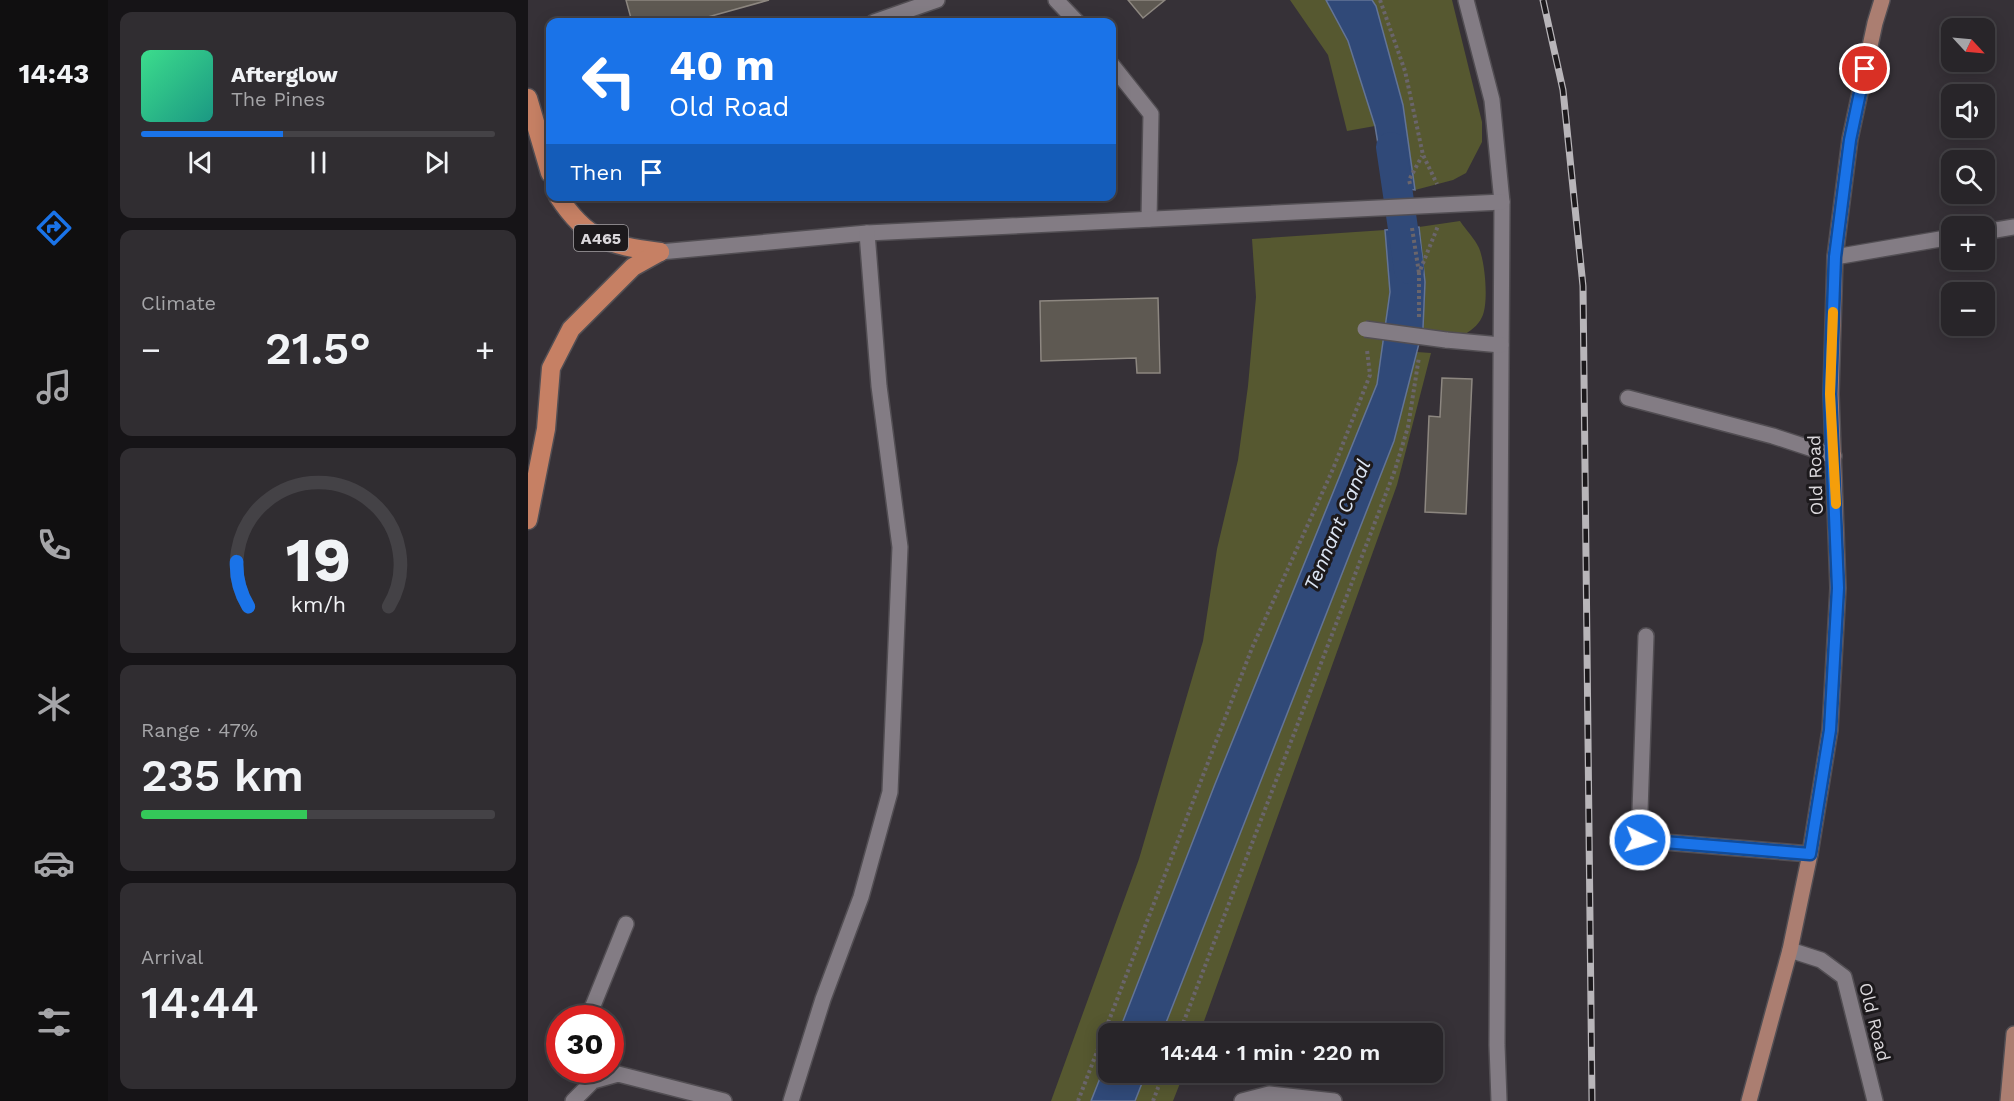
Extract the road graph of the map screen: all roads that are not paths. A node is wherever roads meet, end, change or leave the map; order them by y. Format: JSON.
{"nodes":[{"id":1,"x":937,"y":0,"type":"edge"},
{"id":2,"x":1056,"y":0,"type":"edge"},
{"id":3,"x":1466,"y":0,"type":"edge"},
{"id":4,"x":1882,"y":0,"type":"edge"},
{"id":5,"x":885,"y":18,"type":"edge"},
{"id":6,"x":1073,"y":18,"type":"edge"},
{"id":7,"x":1116,"y":70,"type":"edge"},
{"id":8,"x":528,"y":98,"type":"edge"},
{"id":9,"x":546,"y":159,"type":"edge"},
{"id":10,"x":561,"y":201,"type":"edge"},
{"id":11,"x":1502,"y":202,"type":"junction"},
{"id":12,"x":1149,"y":219,"type":"junction"},
{"id":13,"x":2014,"y":227,"type":"edge"},
{"id":14,"x":1995,"y":230,"type":"edge"},
{"id":15,"x":867,"y":233,"type":"junction"},
{"id":16,"x":1941,"y":239,"type":"edge"},
{"id":17,"x":660,"y":252,"type":"junction"},
{"id":18,"x":1835,"y":257,"type":"junction"},
{"id":19,"x":1365,"y":329,"type":"road end"},
{"id":20,"x":1501,"y":345,"type":"junction"},
{"id":21,"x":1628,"y":398,"type":"dead end"},
{"id":22,"x":1834,"y":456,"type":"junction"},
{"id":23,"x":528,"y":520,"type":"edge"},
{"id":24,"x":1646,"y":636,"type":"dead end"},
{"id":25,"x":1810,"y":854,"type":"junction"},
{"id":26,"x":626,"y":924,"type":"dead end"},
{"id":27,"x":1790,"y":950,"type":"junction"},
{"id":28,"x":593,"y":1005,"type":"edge"},
{"id":29,"x":2014,"y":1034,"type":"edge"},
{"id":30,"x":624,"y":1076,"type":"edge"},
{"id":31,"x":585,"y":1083,"type":"edge"},
{"id":32,"x":573,"y":1101,"type":"edge"},
{"id":33,"x":724,"y":1101,"type":"edge"},
{"id":34,"x":790,"y":1101,"type":"edge"},
{"id":35,"x":1242,"y":1101,"type":"edge"},
{"id":36,"x":1334,"y":1101,"type":"edge"},
{"id":37,"x":1499,"y":1101,"type":"edge"},
{"id":38,"x":1749,"y":1101,"type":"edge"},
{"id":39,"x":1875,"y":1101,"type":"edge"},
{"id":40,"x":2008,"y":1101,"type":"edge"}],
"edges":[{"from":1,"to":5,"type":"street"},
{"from":2,"to":6,"type":"street"},
{"from":3,"to":11,"type":"street"},
{"from":4,"to":18,"type":"main road","name":"Old Road"},
{"from":7,"to":12,"type":"street"},
{"from":8,"to":9,"type":"highway"},
{"from":10,"to":17,"type":"highway","number":"A465"},
{"from":11,"to":12,"type":"street"},
{"from":11,"to":20,"type":"street"},
{"from":12,"to":15,"type":"street"},
{"from":13,"to":14,"type":"street"},
{"from":15,"to":17,"type":"street"},
{"from":15,"to":34,"type":"street"},
{"from":16,"to":18,"type":"street"},
{"from":17,"to":23,"type":"highway","number":"A465"},
{"from":18,"to":22,"type":"main road","name":"Old Road"},
{"from":19,"to":20,"type":"street","bridge":true},
{"from":20,"to":37,"type":"street"},
{"from":21,"to":22,"type":"street"},
{"from":22,"to":25,"type":"main road","name":"Old Road"},
{"from":24,"to":25,"type":"street"},
{"from":25,"to":27,"type":"main road","name":"Old Road"},
{"from":26,"to":28,"type":"street"},
{"from":27,"to":38,"type":"main road","name":"Old Road"},
{"from":27,"to":39,"type":"street","name":"Old Road"},
{"from":29,"to":40,"type":"main road"},
{"from":30,"to":33,"type":"street"},
{"from":31,"to":32,"type":"street"},
{"from":35,"to":36,"type":"street"}]}
